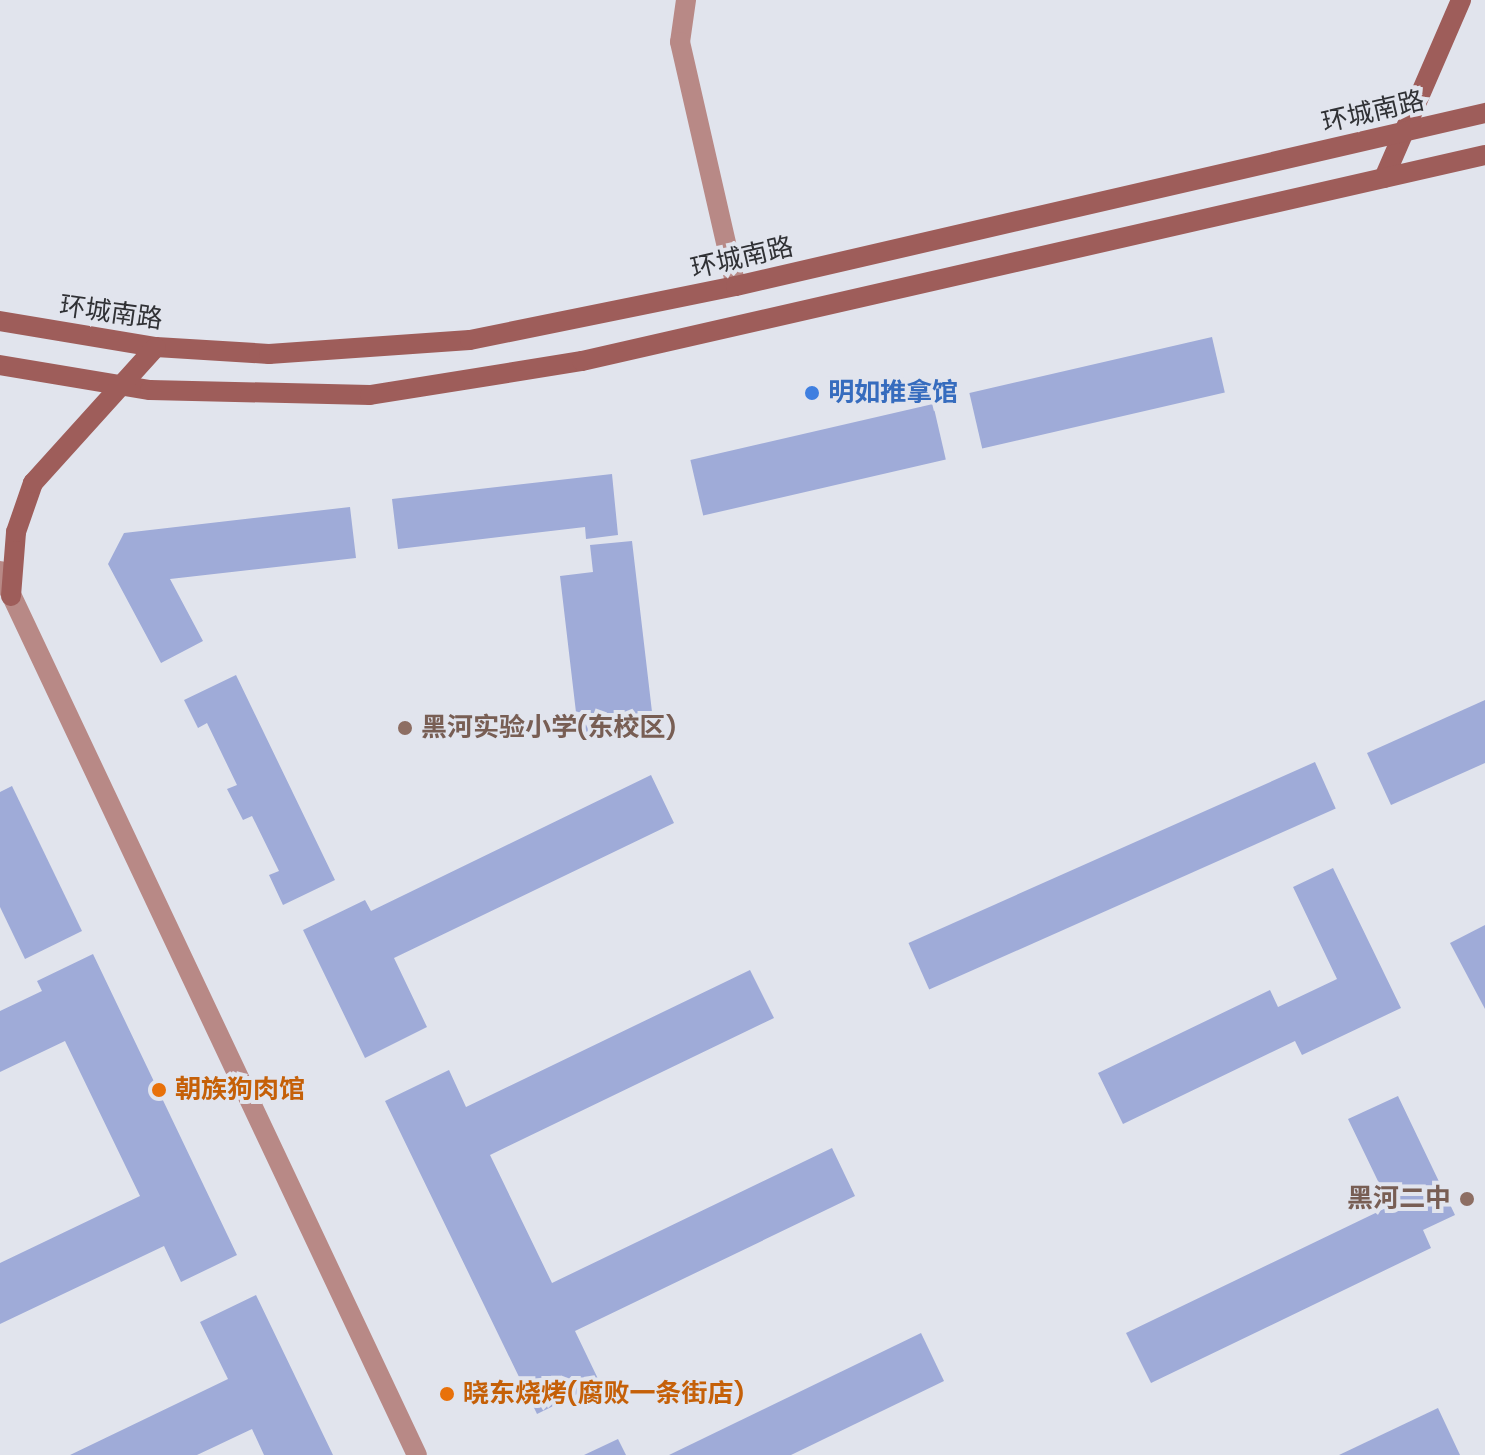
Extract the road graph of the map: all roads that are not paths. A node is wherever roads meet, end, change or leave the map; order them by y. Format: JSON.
{"nodes":[{"id":1,"x":686,"y":0,"type":"edge"},
{"id":2,"x":1461,"y":0,"type":"edge"},
{"id":3,"x":1485,"y":113,"type":"edge"},
{"id":4,"x":1404,"y":132,"type":"junction"},
{"id":5,"x":1485,"y":155,"type":"edge"},
{"id":6,"x":1384,"y":178,"type":"junction"},
{"id":7,"x":736,"y":286,"type":"junction"},
{"id":8,"x":0,"y":321,"type":"edge"},
{"id":9,"x":156,"y":347,"type":"junction"},
{"id":10,"x":0,"y":365,"type":"edge"},
{"id":11,"x":118,"y":386,"type":"junction"},
{"id":12,"x":0,"y":571,"type":"edge"},
{"id":13,"x":11,"y":596,"type":"junction"},
{"id":14,"x":417,"y":1455,"type":"edge"}],
"edges":[{"from":1,"to":7,"type":"street"},
{"from":2,"to":4,"type":"main road"},
{"from":3,"to":4,"type":"main road","name":"环城南路"},
{"from":4,"to":6,"type":"main road"},
{"from":4,"to":7,"type":"main road","name":"环城南路"},
{"from":5,"to":6,"type":"main road"},
{"from":6,"to":11,"type":"main road"},
{"from":7,"to":9,"type":"main road","name":"环城南路"},
{"from":8,"to":9,"type":"main road","name":"环城南路"},
{"from":9,"to":11,"type":"main road"},
{"from":10,"to":11,"type":"main road"},
{"from":11,"to":13,"type":"main road"},
{"from":12,"to":13,"type":"street"},
{"from":13,"to":14,"type":"street"}]}
